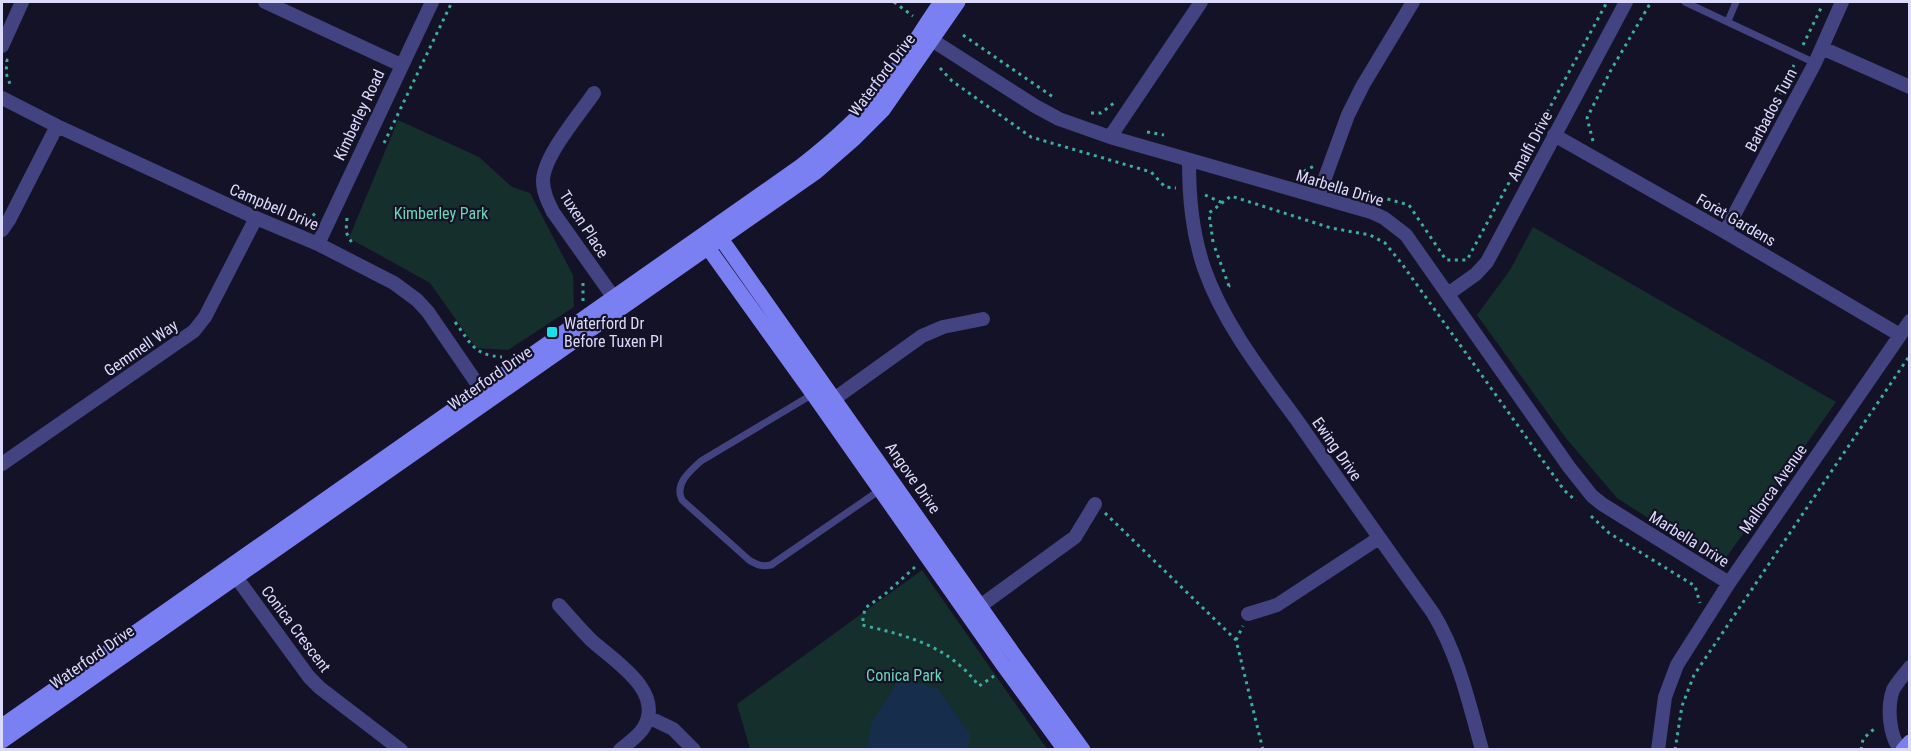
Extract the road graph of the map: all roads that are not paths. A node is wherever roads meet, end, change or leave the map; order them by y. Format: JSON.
{"nodes":[{"id":1,"x":22,"y":2,"type":"edge"},
{"id":2,"x":265,"y":2,"type":"edge"},
{"id":3,"x":432,"y":2,"type":"edge"},
{"id":4,"x":941,"y":2,"type":"edge"},
{"id":5,"x":958,"y":2,"type":"edge"},
{"id":6,"x":1201,"y":2,"type":"edge"},
{"id":7,"x":1413,"y":2,"type":"edge"},
{"id":8,"x":1626,"y":2,"type":"edge"},
{"id":9,"x":1685,"y":2,"type":"edge"},
{"id":10,"x":1736,"y":2,"type":"edge"},
{"id":11,"x":1842,"y":2,"type":"edge"},
{"id":12,"x":1728,"y":21,"type":"junction"},
{"id":13,"x":925,"y":36,"type":"junction"},
{"id":14,"x":2,"y":46,"type":"edge"},
{"id":15,"x":1822,"y":48,"type":"junction"},
{"id":16,"x":1815,"y":63,"type":"junction"},
{"id":17,"x":401,"y":64,"type":"junction"},
{"id":18,"x":1910,"y":87,"type":"edge"},
{"id":19,"x":594,"y":93,"type":"dead end"},
{"id":20,"x":2,"y":98,"type":"edge"},
{"id":21,"x":57,"y":126,"type":"junction"},
{"id":22,"x":1112,"y":133,"type":"junction"},
{"id":23,"x":1554,"y":135,"type":"junction"},
{"id":24,"x":1189,"y":160,"type":"junction"},
{"id":25,"x":1321,"y":191,"type":"junction"},
{"id":26,"x":256,"y":218,"type":"junction"},
{"id":27,"x":2,"y":230,"type":"edge"},
{"id":28,"x":1725,"y":232,"type":"junction"},
{"id":29,"x":711,"y":238,"type":"junction"},
{"id":30,"x":318,"y":244,"type":"junction"},
{"id":31,"x":1448,"y":294,"type":"junction"},
{"id":32,"x":617,"y":303,"type":"junction"},
{"id":33,"x":983,"y":319,"type":"dead end"},
{"id":34,"x":1910,"y":321,"type":"edge"},
{"id":35,"x":1900,"y":335,"type":"junction"},
{"id":36,"x":485,"y":395,"type":"junction"},
{"id":37,"x":824,"y":396,"type":"junction"},
{"id":38,"x":2,"y":464,"type":"edge"},
{"id":39,"x":880,"y":490,"type":"junction"},
{"id":40,"x":1095,"y":504,"type":"road end"},
{"id":41,"x":1380,"y":538,"type":"junction"},
{"id":42,"x":232,"y":572,"type":"junction"},
{"id":43,"x":1729,"y":583,"type":"junction"},
{"id":44,"x":560,"y":605,"type":"dead end"},
{"id":45,"x":974,"y":610,"type":"junction"},
{"id":46,"x":1248,"y":614,"type":"dead end"},
{"id":47,"x":1910,"y":667,"type":"edge"},
{"id":48,"x":648,"y":717,"type":"junction"},
{"id":49,"x":2,"y":726,"type":"edge"},
{"id":50,"x":2,"y":741,"type":"edge"},
{"id":51,"x":1910,"y":742,"type":"edge"},
{"id":52,"x":395,"y":748,"type":"edge"},
{"id":53,"x":620,"y":750,"type":"edge"},
{"id":54,"x":694,"y":750,"type":"edge"},
{"id":55,"x":1065,"y":750,"type":"edge"},
{"id":56,"x":1083,"y":750,"type":"edge"},
{"id":57,"x":1482,"y":750,"type":"edge"},
{"id":58,"x":1658,"y":750,"type":"edge"},
{"id":59,"x":1902,"y":750,"type":"edge"}],
"edges":[{"from":1,"to":14,"type":"street"},
{"from":2,"to":17,"type":"street"},
{"from":3,"to":17,"type":"street","name":"Kimberley Road"},
{"from":4,"to":13,"type":"street","name":"Waterford Drive"},
{"from":5,"to":13,"type":"street","name":"Waterford Drive"},
{"from":6,"to":22,"type":"street"},
{"from":7,"to":25,"type":"street"},
{"from":8,"to":23,"type":"street","name":"Amalfi Drive"},
{"from":9,"to":12,"type":"lane"},
{"from":10,"to":12,"type":"lane"},
{"from":11,"to":15,"type":"street","name":"Barbados Turn"},
{"from":12,"to":16,"type":"lane"},
{"from":13,"to":22,"type":"street","name":"Marbella Drive"},
{"from":13,"to":29,"type":"street","name":"Waterford Drive"},
{"from":15,"to":16,"type":"street","name":"Barbados Turn"},
{"from":15,"to":18,"type":"street"},
{"from":16,"to":28,"type":"street","name":"Barbados Turn"},
{"from":17,"to":30,"type":"street","name":"Kimberley Road"},
{"from":19,"to":32,"type":"street","name":"Tuxen Place"},
{"from":20,"to":21,"type":"street","name":"Campbell Drive"},
{"from":21,"to":26,"type":"street","name":"Campbell Drive"},
{"from":21,"to":27,"type":"street"},
{"from":22,"to":24,"type":"street","name":"Marbella Drive"},
{"from":23,"to":28,"type":"street","name":"Foret Gardens"},
{"from":23,"to":31,"type":"street","name":"Amalfi Drive"},
{"from":24,"to":25,"type":"street","name":"Marbella Drive"},
{"from":24,"to":41,"type":"street","name":"Ewing Drive"},
{"from":25,"to":31,"type":"street","name":"Marbella Drive"},
{"from":26,"to":30,"type":"street","name":"Campbell Drive"},
{"from":26,"to":38,"type":"street","name":"Gemmell Way"},
{"from":28,"to":35,"type":"street","name":"Foret Gardens"},
{"from":29,"to":32,"type":"street","name":"Waterford Drive"},
{"from":29,"to":37,"type":"street","name":"Angove Drive"},
{"from":30,"to":36,"type":"street","name":"Campbell Drive"},
{"from":31,"to":43,"type":"street","name":"Marbella Drive"},
{"from":32,"to":36,"type":"street","name":"Waterford Drive"},
{"from":33,"to":37,"type":"street"},
{"from":34,"to":35,"type":"street","name":"Mallorca Avenue"},
{"from":35,"to":43,"type":"street","name":"Mallorca Avenue"},
{"from":36,"to":42,"type":"street","name":"Waterford Drive"},
{"from":37,"to":39,"type":"street","name":"Angove Drive"},
{"from":37,"to":39,"type":"lane"},
{"from":37,"to":45,"type":"street","name":"Angove Drive"},
{"from":39,"to":45,"type":"street","name":"Angove Drive"},
{"from":40,"to":45,"type":"street"},
{"from":41,"to":46,"type":"street"},
{"from":41,"to":57,"type":"street","name":"Ewing Drive"},
{"from":42,"to":49,"type":"street","name":"Waterford Drive"},
{"from":42,"to":50,"type":"street","name":"Waterford Drive"},
{"from":42,"to":52,"type":"street","name":"Conica Crescent"},
{"from":43,"to":58,"type":"street","name":"Mallorca Avenue"},
{"from":44,"to":48,"type":"street"},
{"from":45,"to":55,"type":"street","name":"Angove Drive"},
{"from":45,"to":56,"type":"street","name":"Angove Drive"},
{"from":47,"to":59,"type":"street"},
{"from":48,"to":53,"type":"street"},
{"from":48,"to":54,"type":"street"},
{"from":51,"to":59,"type":"street"}]}
